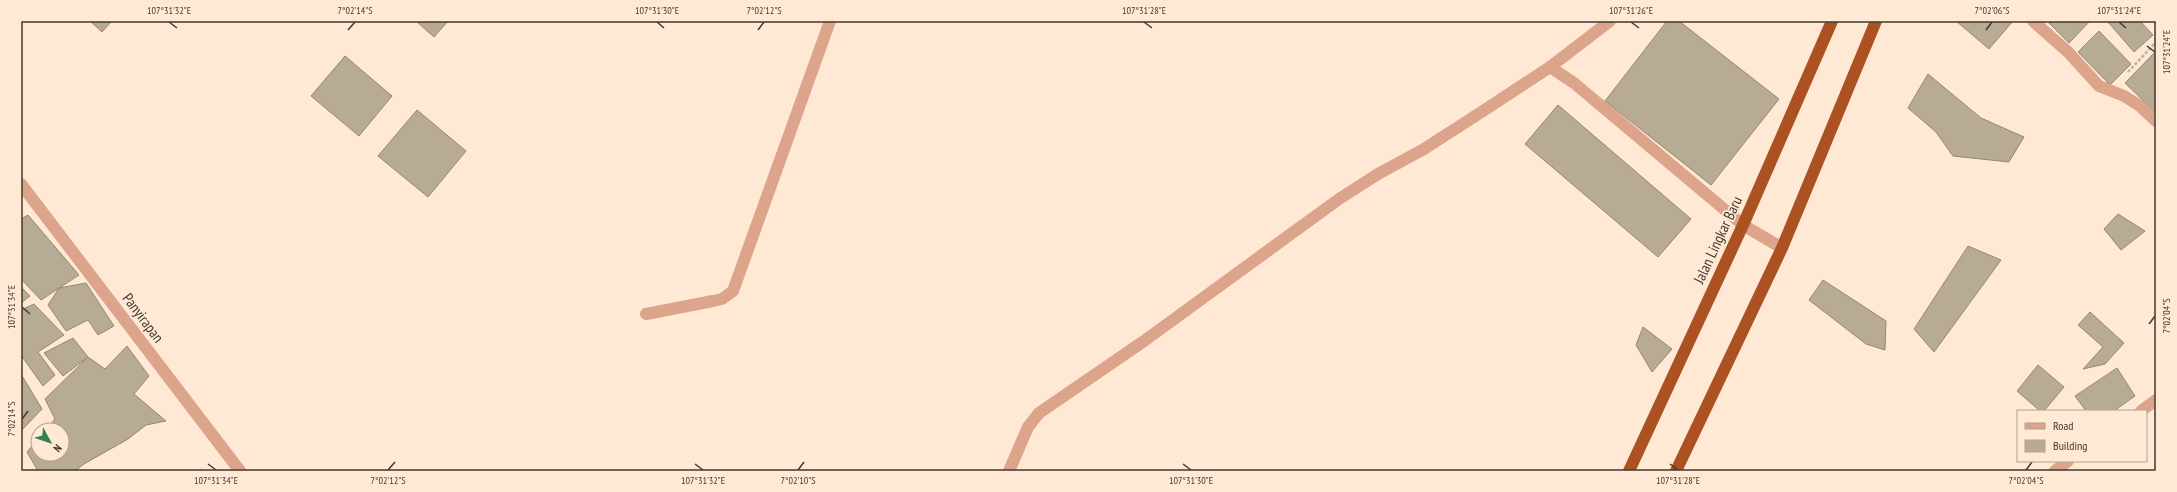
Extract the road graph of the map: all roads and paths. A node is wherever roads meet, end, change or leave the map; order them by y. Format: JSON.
{"nodes":[{"id":1,"x":830,"y":21,"type":"edge"},
{"id":2,"x":1610,"y":21,"type":"edge"},
{"id":3,"x":1832,"y":21,"type":"edge"},
{"id":4,"x":1876,"y":21,"type":"edge"},
{"id":5,"x":2033,"y":21,"type":"edge"},
{"id":6,"x":2156,"y":42,"type":"edge"},
{"id":7,"x":1550,"y":68,"type":"junction"},
{"id":8,"x":2109,"y":91,"type":"junction"},
{"id":9,"x":2156,"y":121,"type":"edge"},
{"id":10,"x":21,"y":184,"type":"edge"},
{"id":11,"x":1743,"y":225,"type":"junction"},
{"id":12,"x":1782,"y":248,"type":"junction"},
{"id":13,"x":646,"y":314,"type":"dead end"},
{"id":14,"x":2156,"y":400,"type":"edge"},
{"id":15,"x":2142,"y":410,"type":"edge"},
{"id":16,"x":2067,"y":462,"type":"edge"},
{"id":17,"x":240,"y":471,"type":"edge"},
{"id":18,"x":1009,"y":471,"type":"edge"},
{"id":19,"x":1629,"y":471,"type":"edge"},
{"id":20,"x":1676,"y":471,"type":"edge"},
{"id":21,"x":2055,"y":471,"type":"edge"}],
"edges":[{"from":1,"to":13,"type":"street"},
{"from":2,"to":7,"type":"street"},
{"from":3,"to":11,"type":"highway","name":"Jalan Lingkar Baru"},
{"from":4,"to":12,"type":"highway"},
{"from":5,"to":8,"type":"street"},
{"from":6,"to":8,"type":"path"},
{"from":7,"to":11,"type":"street"},
{"from":7,"to":18,"type":"street"},
{"from":8,"to":9,"type":"street"},
{"from":10,"to":17,"type":"street","name":"Panyirapan"},
{"from":11,"to":12,"type":"street"},
{"from":11,"to":19,"type":"highway","name":"Jalan Lingkar Baru"},
{"from":12,"to":20,"type":"highway"},
{"from":14,"to":15,"type":"street"},
{"from":16,"to":21,"type":"street"}]}
